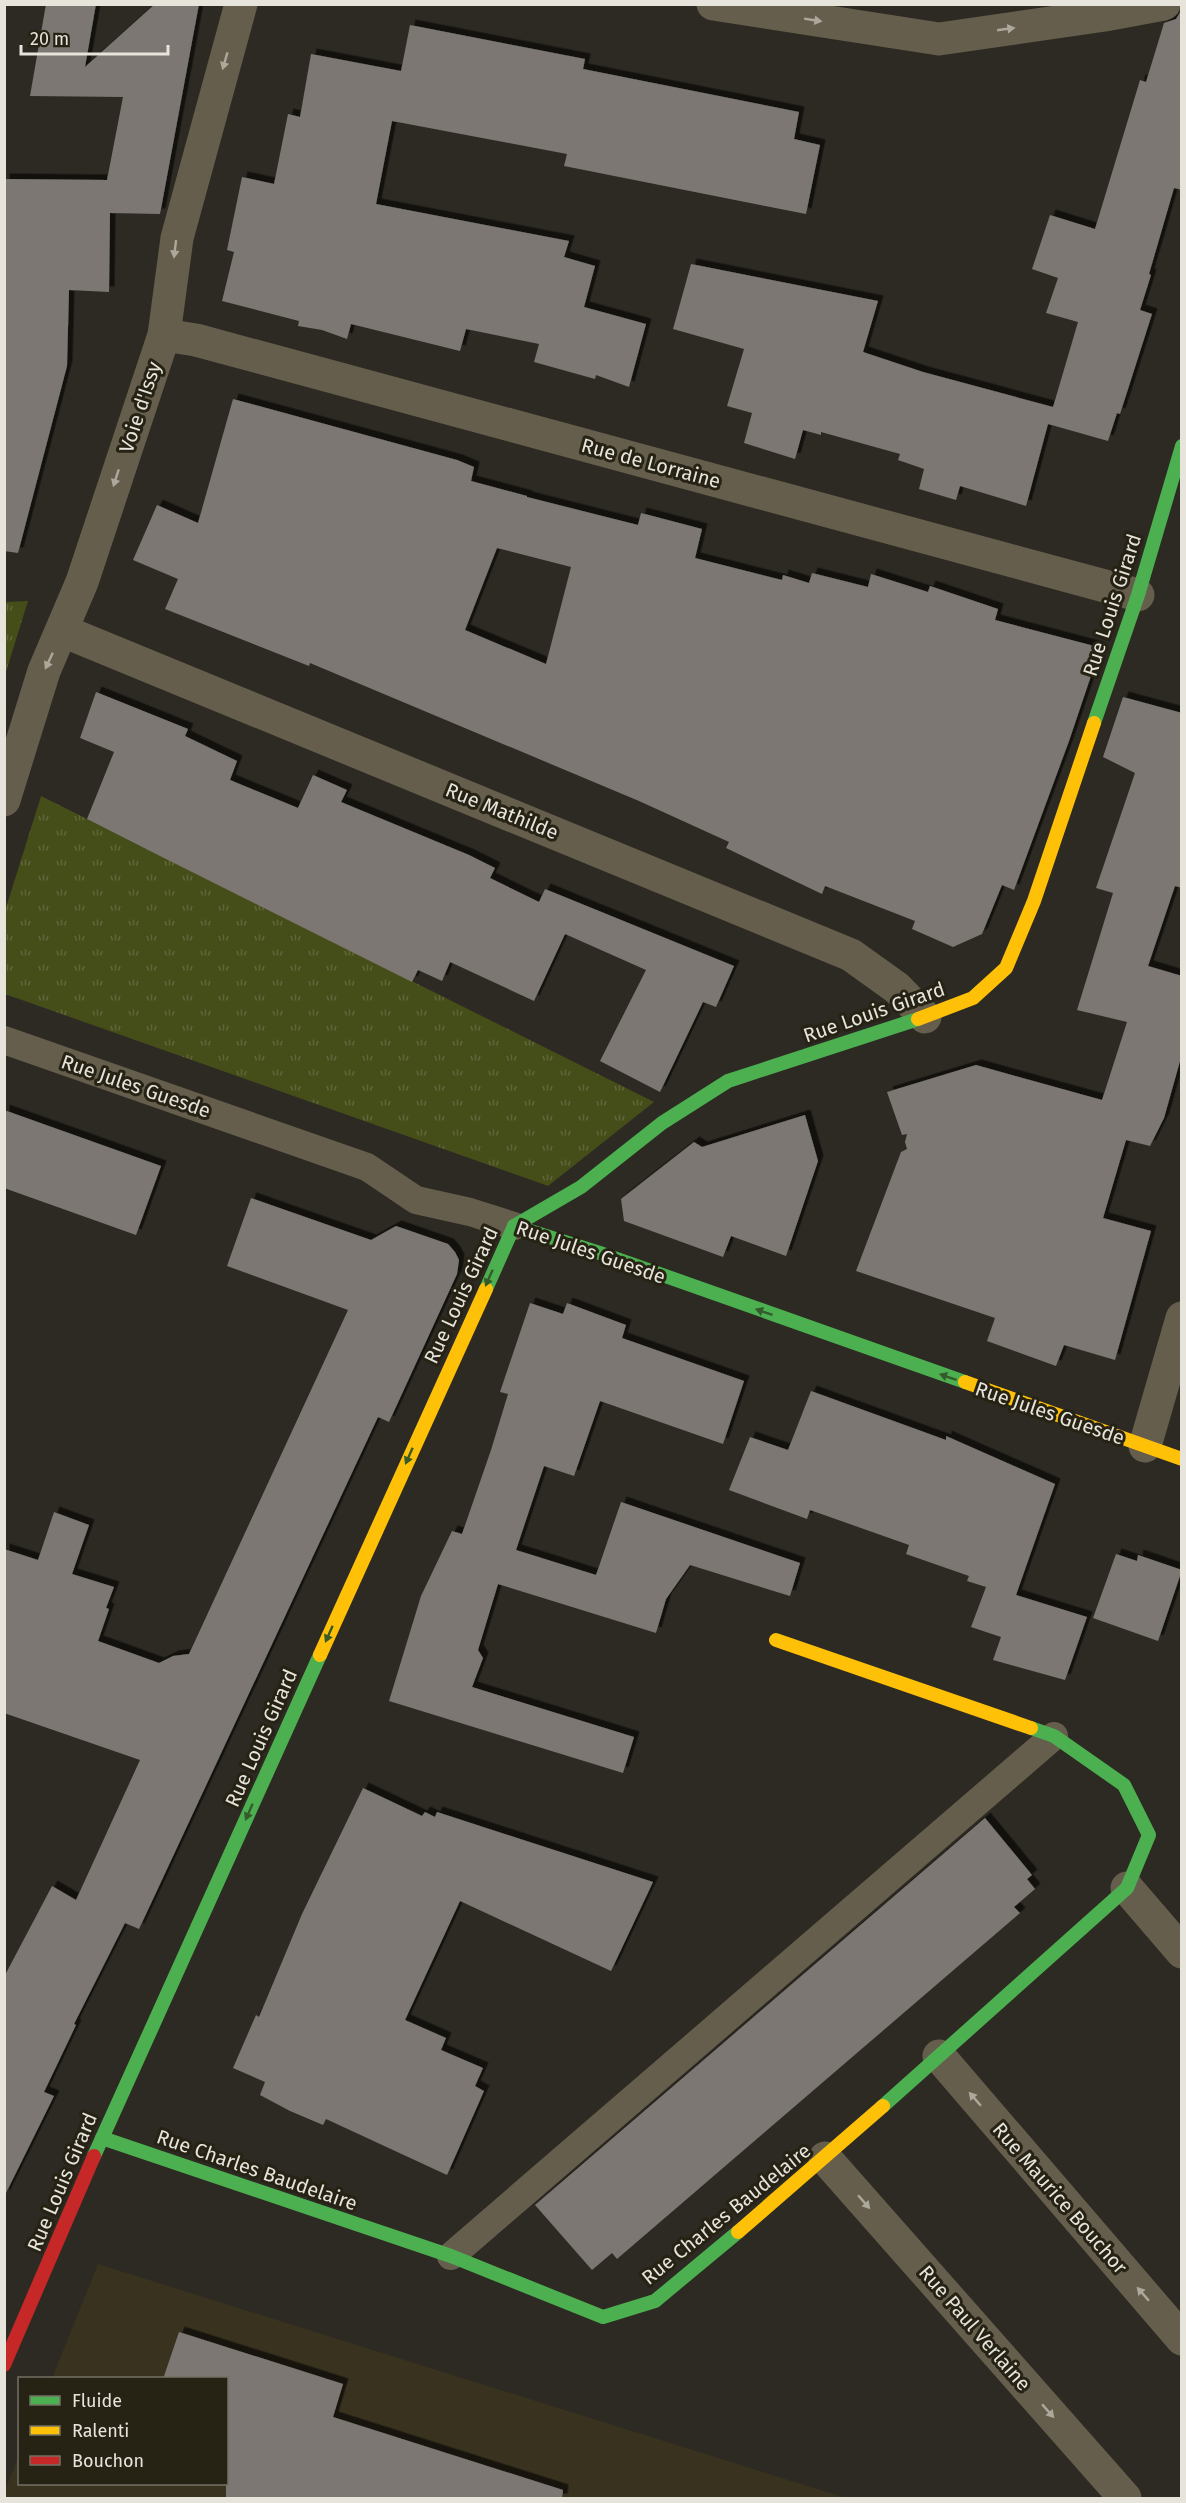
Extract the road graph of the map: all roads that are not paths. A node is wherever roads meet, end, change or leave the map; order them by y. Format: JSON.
{"nodes":[{"id":1,"x":241,"y":4,"type":"edge"},
{"id":2,"x":713,"y":4,"type":"edge"},
{"id":3,"x":1164,"y":4,"type":"edge"},
{"id":4,"x":164,"y":335,"type":"junction"},
{"id":5,"x":1182,"y":446,"type":"edge"},
{"id":6,"x":1138,"y":595,"type":"junction"},
{"id":7,"x":63,"y":631,"type":"junction"},
{"id":8,"x":4,"y":800,"type":"edge"},
{"id":9,"x":925,"y":1017,"type":"junction"},
{"id":10,"x":4,"y":1040,"type":"edge"},
{"id":11,"x":514,"y":1226,"type":"junction"},
{"id":12,"x":1182,"y":1318,"type":"edge"},
{"id":13,"x":1145,"y":1446,"type":"junction"},
{"id":14,"x":1182,"y":1459,"type":"edge"},
{"id":15,"x":776,"y":1640,"type":"dead end"},
{"id":16,"x":1054,"y":1736,"type":"junction"},
{"id":17,"x":1126,"y":1888,"type":"junction"},
{"id":18,"x":1182,"y":1952,"type":"edge"},
{"id":19,"x":939,"y":2056,"type":"junction"},
{"id":20,"x":102,"y":2138,"type":"junction"},
{"id":21,"x":825,"y":2158,"type":"junction"},
{"id":22,"x":451,"y":2256,"type":"junction"},
{"id":23,"x":1182,"y":2339,"type":"edge"},
{"id":24,"x":4,"y":2365,"type":"edge"},
{"id":25,"x":1125,"y":2499,"type":"edge"}],
"edges":[{"from":1,"to":4,"type":"street","name":"Voie d'Issy","one_way":true},
{"from":2,"to":3,"type":"street","one_way":true},
{"from":4,"to":6,"type":"street","name":"Rue de Lorraine"},
{"from":4,"to":7,"type":"street","name":"Voie d'Issy","one_way":true},
{"from":5,"to":6,"type":"street","name":"Rue Louis Girard"},
{"from":6,"to":9,"type":"street","name":"Rue Louis Girard"},
{"from":7,"to":8,"type":"street","name":"Voie d'Issy","one_way":true},
{"from":7,"to":9,"type":"street","name":"Rue Mathilde"},
{"from":9,"to":11,"type":"street","name":"Rue Louis Girard"},
{"from":10,"to":11,"type":"lane","name":"Rue Jules Guesde"},
{"from":13,"to":11,"type":"street","name":"Rue Jules Guesde","one_way":true},
{"from":11,"to":20,"type":"street","name":"Rue Louis Girard","one_way":true},
{"from":12,"to":13,"type":"street"},
{"from":13,"to":14,"type":"street","name":"Rue Jules Guesde"},
{"from":15,"to":16,"type":"street"},
{"from":16,"to":17,"type":"street"},
{"from":16,"to":22,"type":"lane"},
{"from":17,"to":18,"type":"street"},
{"from":17,"to":19,"type":"street","name":"Rue Charles Baudelaire"},
{"from":19,"to":21,"type":"street","name":"Rue Charles Baudelaire"},
{"from":23,"to":19,"type":"street","name":"Rue Maurice Bouchor","one_way":true},
{"from":20,"to":22,"type":"street","name":"Rue Charles Baudelaire"},
{"from":20,"to":24,"type":"street","name":"Rue Louis Girard"},
{"from":21,"to":22,"type":"street","name":"Rue Charles Baudelaire"},
{"from":21,"to":25,"type":"street","name":"Rue Paul Verlaine","one_way":true}]}
